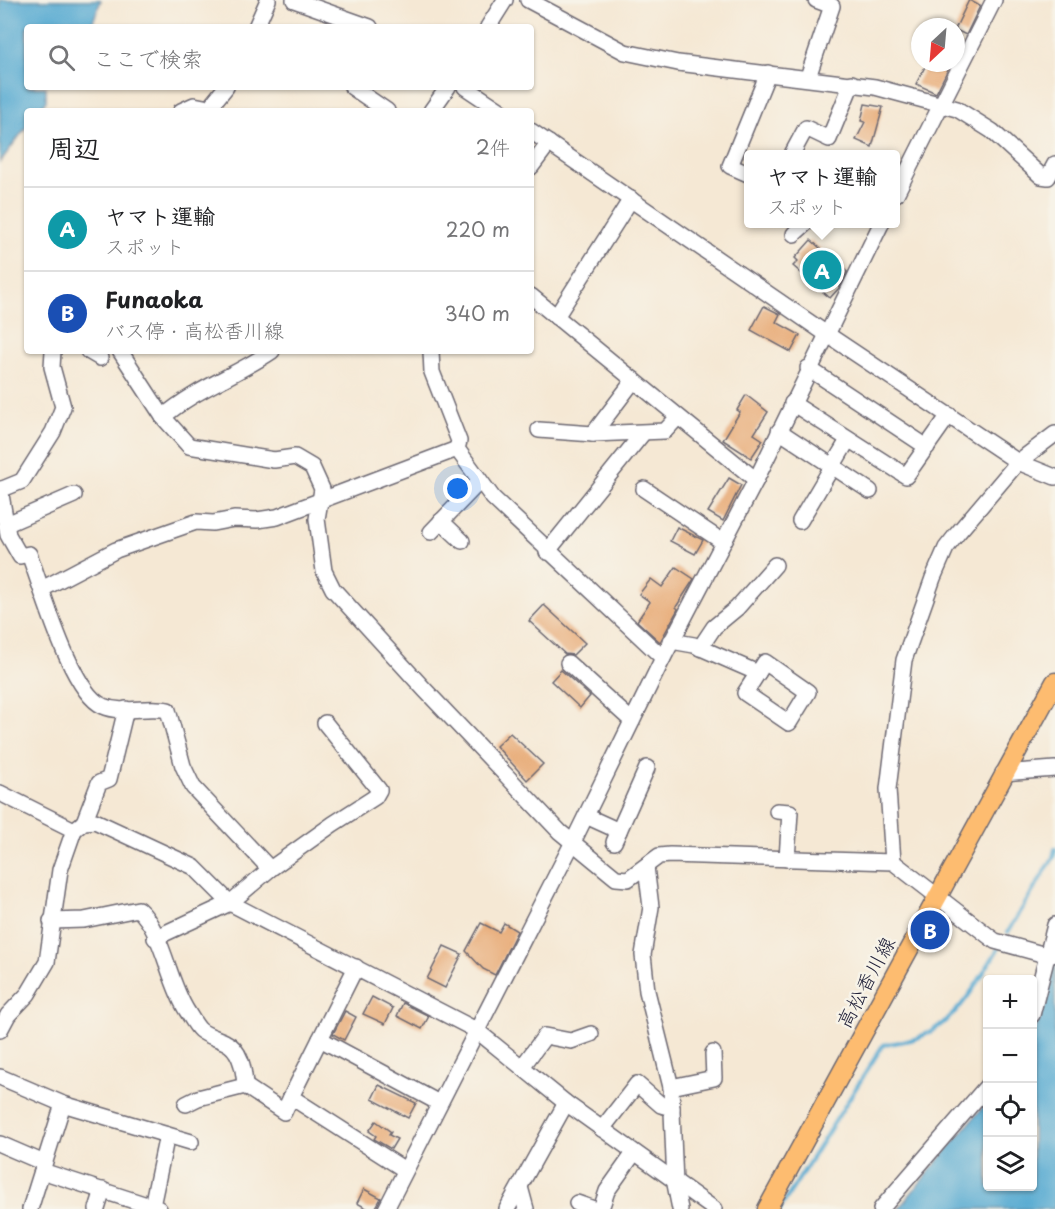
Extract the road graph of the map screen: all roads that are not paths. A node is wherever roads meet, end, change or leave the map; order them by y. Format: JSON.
{"nodes":[{"id":1,"x":268,"y":0,"type":"edge"},
{"id":2,"x":294,"y":0,"type":"edge"},
{"id":3,"x":505,"y":0,"type":"edge"},
{"id":4,"x":816,"y":0,"type":"edge"},
{"id":5,"x":994,"y":0,"type":"edge"},
{"id":6,"x":536,"y":2,"type":"edge"},
{"id":7,"x":257,"y":24,"type":"edge"},
{"id":8,"x":362,"y":24,"type":"edge"},
{"id":9,"x":490,"y":24,"type":"edge"},
{"id":10,"x":768,"y":73,"type":"junction"},
{"id":11,"x":808,"y":77,"type":"junction"},
{"id":12,"x":852,"y":84,"type":"junction"},
{"id":13,"x":224,"y":90,"type":"edge"},
{"id":14,"x":356,"y":90,"type":"edge"},
{"id":15,"x":446,"y":90,"type":"edge"},
{"id":16,"x":470,"y":90,"type":"edge"},
{"id":17,"x":940,"y":106,"type":"junction"},
{"id":18,"x":188,"y":108,"type":"edge"},
{"id":19,"x":205,"y":108,"type":"edge"},
{"id":20,"x":213,"y":108,"type":"edge"},
{"id":21,"x":383,"y":108,"type":"edge"},
{"id":22,"x":433,"y":108,"type":"edge"},
{"id":23,"x":496,"y":108,"type":"edge"},
{"id":24,"x":534,"y":133,"type":"edge"},
{"id":25,"x":549,"y":143,"type":"junction"},
{"id":26,"x":794,"y":150,"type":"edge"},
{"id":27,"x":534,"y":164,"type":"edge"},
{"id":28,"x":1055,"y":164,"type":"edge"},
{"id":29,"x":744,"y":172,"type":"edge"},
{"id":30,"x":900,"y":186,"type":"edge"},
{"id":31,"x":631,"y":199,"type":"junction"},
{"id":32,"x":879,"y":228,"type":"edge"},
{"id":33,"x":534,"y":299,"type":"edge"},
{"id":34,"x":556,"y":317,"type":"junction"},
{"id":35,"x":825,"y":333,"type":"junction"},
{"id":36,"x":53,"y":354,"type":"edge"},
{"id":37,"x":122,"y":354,"type":"edge"},
{"id":38,"x":268,"y":354,"type":"edge"},
{"id":39,"x":431,"y":354,"type":"edge"},
{"id":40,"x":808,"y":369,"type":"junction"},
{"id":41,"x":634,"y":380,"type":"junction"},
{"id":42,"x":792,"y":403,"type":"junction"},
{"id":43,"x":949,"y":415,"type":"junction"},
{"id":44,"x":163,"y":417,"type":"junction"},
{"id":45,"x":678,"y":417,"type":"junction"},
{"id":46,"x":539,"y":430,"type":"dead end"},
{"id":47,"x":779,"y":431,"type":"junction"},
{"id":48,"x":643,"y":433,"type":"junction"},
{"id":49,"x":593,"y":434,"type":"junction"},
{"id":50,"x":1055,"y":434,"type":"edge"},
{"id":51,"x":848,"y":440,"type":"junction"},
{"id":52,"x":927,"y":447,"type":"junction"},
{"id":53,"x":457,"y":449,"type":"junction"},
{"id":54,"x":1018,"y":462,"type":"junction"},
{"id":55,"x":832,"y":466,"type":"junction"},
{"id":56,"x":1055,"y":477,"type":"edge"},
{"id":57,"x":756,"y":480,"type":"junction"},
{"id":58,"x":480,"y":481,"type":"junction"},
{"id":59,"x":0,"y":489,"type":"edge"},
{"id":60,"x":644,"y":489,"type":"dead end"},
{"id":61,"x":870,"y":491,"type":"dead end"},
{"id":62,"x":74,"y":495,"type":"dead end"},
{"id":63,"x":320,"y":501,"type":"junction"},
{"id":64,"x":800,"y":520,"type":"dead end"},
{"id":65,"x":7,"y":524,"type":"junction"},
{"id":66,"x":462,"y":541,"type":"dead end"},
{"id":67,"x":723,"y":542,"type":"junction"},
{"id":68,"x":547,"y":552,"type":"junction"},
{"id":69,"x":776,"y":565,"type":"dead end"},
{"id":70,"x":42,"y":589,"type":"junction"},
{"id":71,"x":671,"y":641,"type":"junction"},
{"id":72,"x":700,"y":648,"type":"junction"},
{"id":73,"x":663,"y":658,"type":"junction"},
{"id":74,"x":568,"y":663,"type":"dead end"},
{"id":75,"x":758,"y":673,"type":"dead end"},
{"id":76,"x":1055,"y":682,"type":"edge"},
{"id":77,"x":126,"y":709,"type":"junction"},
{"id":78,"x":632,"y":721,"type":"junction"},
{"id":79,"x":325,"y":723,"type":"dead end"},
{"id":80,"x":647,"y":768,"type":"dead end"},
{"id":81,"x":1055,"y":768,"type":"edge"},
{"id":82,"x":1003,"y":773,"type":"junction"},
{"id":83,"x":0,"y":793,"type":"edge"},
{"id":84,"x":777,"y":811,"type":"dead end"},
{"id":85,"x":586,"y":816,"type":"junction"},
{"id":86,"x":79,"y":826,"type":"junction"},
{"id":87,"x":573,"y":842,"type":"junction"},
{"id":88,"x":787,"y":859,"type":"junction"},
{"id":89,"x":893,"y":862,"type":"junction"},
{"id":90,"x":646,"y":867,"type":"junction"},
{"id":91,"x":270,"y":869,"type":"junction"},
{"id":92,"x":936,"y":897,"type":"junction"},
{"id":93,"x":230,"y":903,"type":"junction"},
{"id":94,"x":51,"y":921,"type":"junction"},
{"id":95,"x":1055,"y":925,"type":"edge"},
{"id":96,"x":155,"y":938,"type":"junction"},
{"id":97,"x":1052,"y":955,"type":"edge"},
{"id":98,"x":356,"y":967,"type":"junction"},
{"id":99,"x":1037,"y":1000,"type":"edge"},
{"id":100,"x":0,"y":1030,"type":"edge"},
{"id":101,"x":476,"y":1030,"type":"junction"},
{"id":102,"x":591,"y":1034,"type":"dead end"},
{"id":103,"x":320,"y":1039,"type":"junction"},
{"id":104,"x":713,"y":1053,"type":"dead end"},
{"id":105,"x":522,"y":1067,"type":"junction"},
{"id":106,"x":0,"y":1077,"type":"edge"},
{"id":107,"x":245,"y":1086,"type":"junction"},
{"id":108,"x":671,"y":1087,"type":"junction"},
{"id":109,"x":983,"y":1090,"type":"edge"},
{"id":110,"x":291,"y":1097,"type":"junction"},
{"id":111,"x":439,"y":1103,"type":"junction"},
{"id":112,"x":566,"y":1103,"type":"junction"},
{"id":113,"x":63,"y":1104,"type":"junction"},
{"id":114,"x":186,"y":1104,"type":"dead end"},
{"id":115,"x":672,"y":1108,"type":"junction"},
{"id":116,"x":602,"y":1129,"type":"junction"},
{"id":117,"x":167,"y":1135,"type":"junction"},
{"id":118,"x":191,"y":1142,"type":"dead end"},
{"id":119,"x":0,"y":1144,"type":"edge"},
{"id":120,"x":634,"y":1153,"type":"junction"},
{"id":121,"x":43,"y":1167,"type":"junction"},
{"id":122,"x":405,"y":1170,"type":"junction"},
{"id":123,"x":675,"y":1184,"type":"junction"},
{"id":124,"x":520,"y":1187,"type":"junction"},
{"id":125,"x":103,"y":1190,"type":"junction"},
{"id":126,"x":577,"y":1203,"type":"dead end"},
{"id":127,"x":156,"y":1208,"type":"edge"},
{"id":128,"x":30,"y":1209,"type":"edge"},
{"id":129,"x":97,"y":1209,"type":"edge"},
{"id":130,"x":386,"y":1209,"type":"edge"},
{"id":131,"x":507,"y":1209,"type":"edge"},
{"id":132,"x":526,"y":1209,"type":"edge"},
{"id":133,"x":594,"y":1209,"type":"edge"},
{"id":134,"x":601,"y":1209,"type":"edge"},
{"id":135,"x":680,"y":1209,"type":"edge"},
{"id":136,"x":714,"y":1209,"type":"edge"},
{"id":137,"x":767,"y":1209,"type":"edge"},
{"id":138,"x":881,"y":1209,"type":"edge"}],
"edges":[{"from":1,"to":7,"type":"street"},
{"from":2,"to":8,"type":"street"},
{"from":3,"to":9,"type":"street"},
{"from":4,"to":11,"type":"street"},
{"from":5,"to":17,"type":"street"},
{"from":6,"to":10,"type":"street"},
{"from":10,"to":11,"type":"street"},
{"from":10,"to":29,"type":"street"},
{"from":11,"to":12,"type":"street"},
{"from":12,"to":17,"type":"street"},
{"from":12,"to":26,"type":"street"},
{"from":13,"to":20,"type":"street"},
{"from":14,"to":21,"type":"street"},
{"from":15,"to":22,"type":"street"},
{"from":16,"to":23,"type":"street"},
{"from":17,"to":28,"type":"street"},
{"from":17,"to":30,"type":"street"},
{"from":18,"to":19,"type":"street"},
{"from":24,"to":25,"type":"street"},
{"from":25,"to":27,"type":"street"},
{"from":25,"to":31,"type":"street"},
{"from":31,"to":34,"type":"street"},
{"from":31,"to":35,"type":"street"},
{"from":32,"to":35,"type":"street"},
{"from":33,"to":34,"type":"street"},
{"from":34,"to":41,"type":"street"},
{"from":35,"to":40,"type":"street"},
{"from":35,"to":43,"type":"street"},
{"from":36,"to":59,"type":"street"},
{"from":37,"to":44,"type":"street"},
{"from":38,"to":44,"type":"street"},
{"from":39,"to":53,"type":"street"},
{"from":40,"to":42,"type":"street"},
{"from":40,"to":52,"type":"street"},
{"from":41,"to":45,"type":"street"},
{"from":41,"to":49,"type":"street"},
{"from":42,"to":47,"type":"street"},
{"from":42,"to":51,"type":"street"},
{"from":43,"to":52,"type":"street"},
{"from":43,"to":54,"type":"street"},
{"from":44,"to":63,"type":"street"},
{"from":45,"to":48,"type":"street"},
{"from":45,"to":57,"type":"street"},
{"from":46,"to":49,"type":"street"},
{"from":47,"to":55,"type":"street"},
{"from":47,"to":57,"type":"street"},
{"from":48,"to":49,"type":"street"},
{"from":48,"to":68,"type":"street"},
{"from":50,"to":54,"type":"street"},
{"from":51,"to":52,"type":"street"},
{"from":51,"to":55,"type":"street"},
{"from":53,"to":58,"type":"street"},
{"from":53,"to":63,"type":"street"},
{"from":54,"to":56,"type":"street"},
{"from":54,"to":89,"type":"street"},
{"from":55,"to":61,"type":"street"},
{"from":55,"to":64,"type":"street"},
{"from":57,"to":67,"type":"street"},
{"from":58,"to":66,"type":"street"},
{"from":58,"to":68,"type":"street"},
{"from":59,"to":65,"type":"street"},
{"from":60,"to":67,"type":"street"},
{"from":62,"to":65,"type":"street"},
{"from":63,"to":70,"type":"street"},
{"from":63,"to":87,"type":"street"},
{"from":65,"to":70,"type":"street"},
{"from":67,"to":71,"type":"street"},
{"from":68,"to":73,"type":"street"},
{"from":69,"to":72,"type":"street"},
{"from":70,"to":77,"type":"street"},
{"from":71,"to":72,"type":"street"},
{"from":71,"to":73,"type":"street"},
{"from":72,"to":75,"type":"street"},
{"from":73,"to":78,"type":"street"},
{"from":74,"to":78,"type":"street"},
{"from":76,"to":82,"type":"main road","name":"高松香川線"},
{"from":77,"to":86,"type":"street"},
{"from":77,"to":91,"type":"street"},
{"from":78,"to":85,"type":"street"},
{"from":79,"to":91,"type":"street"},
{"from":80,"to":85,"type":"street"},
{"from":81,"to":82,"type":"street"},
{"from":82,"to":92,"type":"main road","name":"高松香川線"},
{"from":83,"to":86,"type":"street"},
{"from":84,"to":88,"type":"street"},
{"from":85,"to":87,"type":"street"},
{"from":86,"to":93,"type":"street"},
{"from":86,"to":94,"type":"street"},
{"from":87,"to":90,"type":"street"},
{"from":87,"to":101,"type":"street"},
{"from":88,"to":89,"type":"street"},
{"from":88,"to":90,"type":"street"},
{"from":89,"to":92,"type":"street"},
{"from":90,"to":108,"type":"street"},
{"from":91,"to":93,"type":"street"},
{"from":92,"to":97,"type":"street"},
{"from":92,"to":137,"type":"main road","name":"高松香川線"},
{"from":93,"to":96,"type":"street"},
{"from":93,"to":98,"type":"street"},
{"from":94,"to":96,"type":"street"},
{"from":94,"to":100,"type":"street"},
{"from":95,"to":97,"type":"street"},
{"from":96,"to":107,"type":"street"},
{"from":97,"to":99,"type":"street"},
{"from":98,"to":101,"type":"street"},
{"from":98,"to":103,"type":"street"},
{"from":101,"to":105,"type":"street"},
{"from":101,"to":111,"type":"street"},
{"from":102,"to":105,"type":"street"},
{"from":103,"to":110,"type":"street"},
{"from":103,"to":111,"type":"street"},
{"from":104,"to":108,"type":"street"},
{"from":105,"to":112,"type":"street"},
{"from":106,"to":113,"type":"street"},
{"from":107,"to":110,"type":"street"},
{"from":107,"to":114,"type":"street"},
{"from":108,"to":115,"type":"street"},
{"from":109,"to":138,"type":"street"},
{"from":110,"to":122,"type":"street"},
{"from":111,"to":122,"type":"street"},
{"from":112,"to":116,"type":"street"},
{"from":112,"to":124,"type":"street"},
{"from":113,"to":117,"type":"street"},
{"from":113,"to":121,"type":"street"},
{"from":115,"to":116,"type":"street"},
{"from":115,"to":123,"type":"street"},
{"from":116,"to":120,"type":"street"},
{"from":117,"to":118,"type":"street"},
{"from":117,"to":127,"type":"street"},
{"from":119,"to":121,"type":"street"},
{"from":120,"to":123,"type":"street"},
{"from":120,"to":134,"type":"street"},
{"from":121,"to":125,"type":"street"},
{"from":121,"to":128,"type":"street"},
{"from":122,"to":130,"type":"street"},
{"from":123,"to":135,"type":"street"},
{"from":123,"to":136,"type":"street"},
{"from":124,"to":131,"type":"street"},
{"from":124,"to":132,"type":"street"},
{"from":125,"to":127,"type":"street"},
{"from":125,"to":129,"type":"street"},
{"from":126,"to":133,"type":"street"}]}
